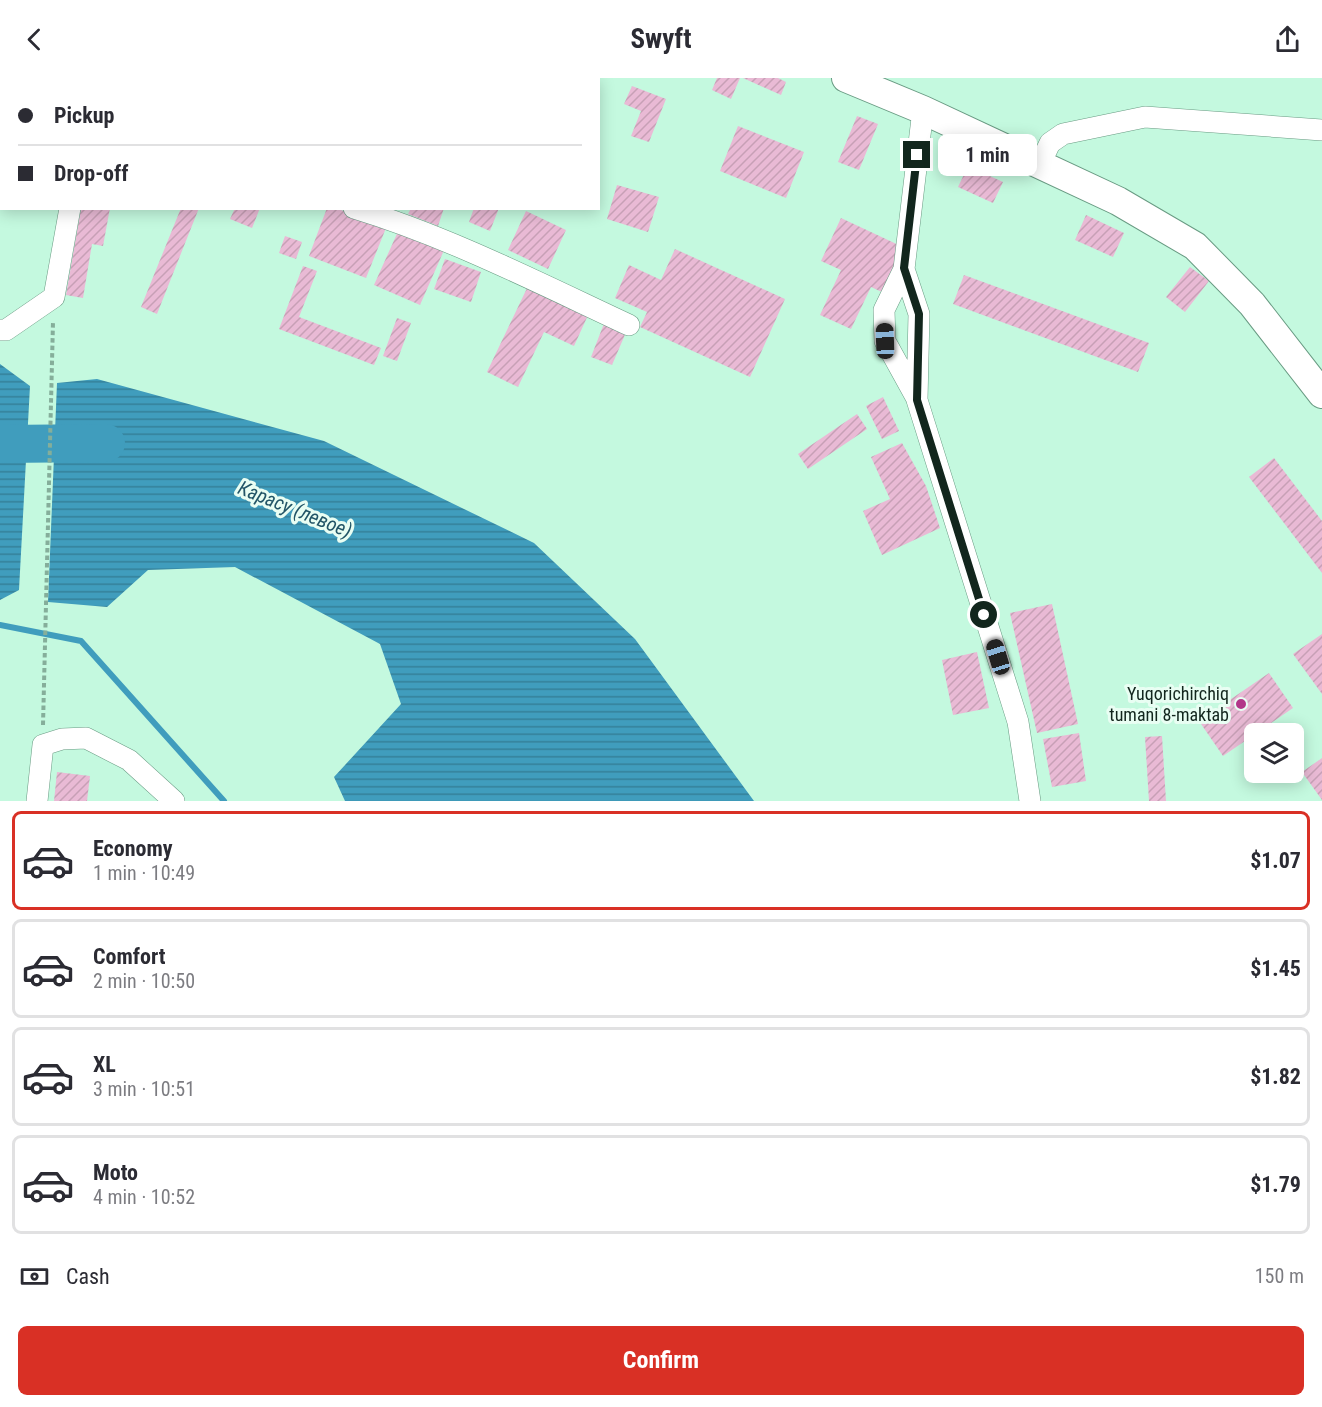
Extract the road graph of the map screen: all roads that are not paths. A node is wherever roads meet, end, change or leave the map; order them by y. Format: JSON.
{"nodes":[{"id":1,"x":846,"y":78,"type":"edge"},
{"id":2,"x":923,"y":110,"type":"junction"},
{"id":3,"x":1322,"y":129,"type":"edge"},
{"id":4,"x":1040,"y":164,"type":"junction"},
{"id":5,"x":70,"y":210,"type":"edge"},
{"id":6,"x":361,"y":210,"type":"edge"},
{"id":7,"x":904,"y":268,"type":"junction"},
{"id":8,"x":629,"y":325,"type":"dead end"},
{"id":9,"x":0,"y":330,"type":"edge"},
{"id":10,"x":1322,"y":394,"type":"edge"},
{"id":11,"x":917,"y":400,"type":"junction"},
{"id":12,"x":37,"y":801,"type":"edge"},
{"id":13,"x":174,"y":801,"type":"edge"},
{"id":14,"x":1030,"y":801,"type":"edge"}],
"edges":[{"from":1,"to":2,"type":"main road"},
{"from":2,"to":4,"type":"main road"},
{"from":2,"to":7,"type":"street"},
{"from":3,"to":4,"type":"street"},
{"from":4,"to":10,"type":"main road"},
{"from":5,"to":9,"type":"street"},
{"from":6,"to":8,"type":"street"},
{"from":7,"to":11,"type":"street"},
{"from":7,"to":11,"type":"street"},
{"from":11,"to":14,"type":"street"},
{"from":12,"to":13,"type":"street"}]}
